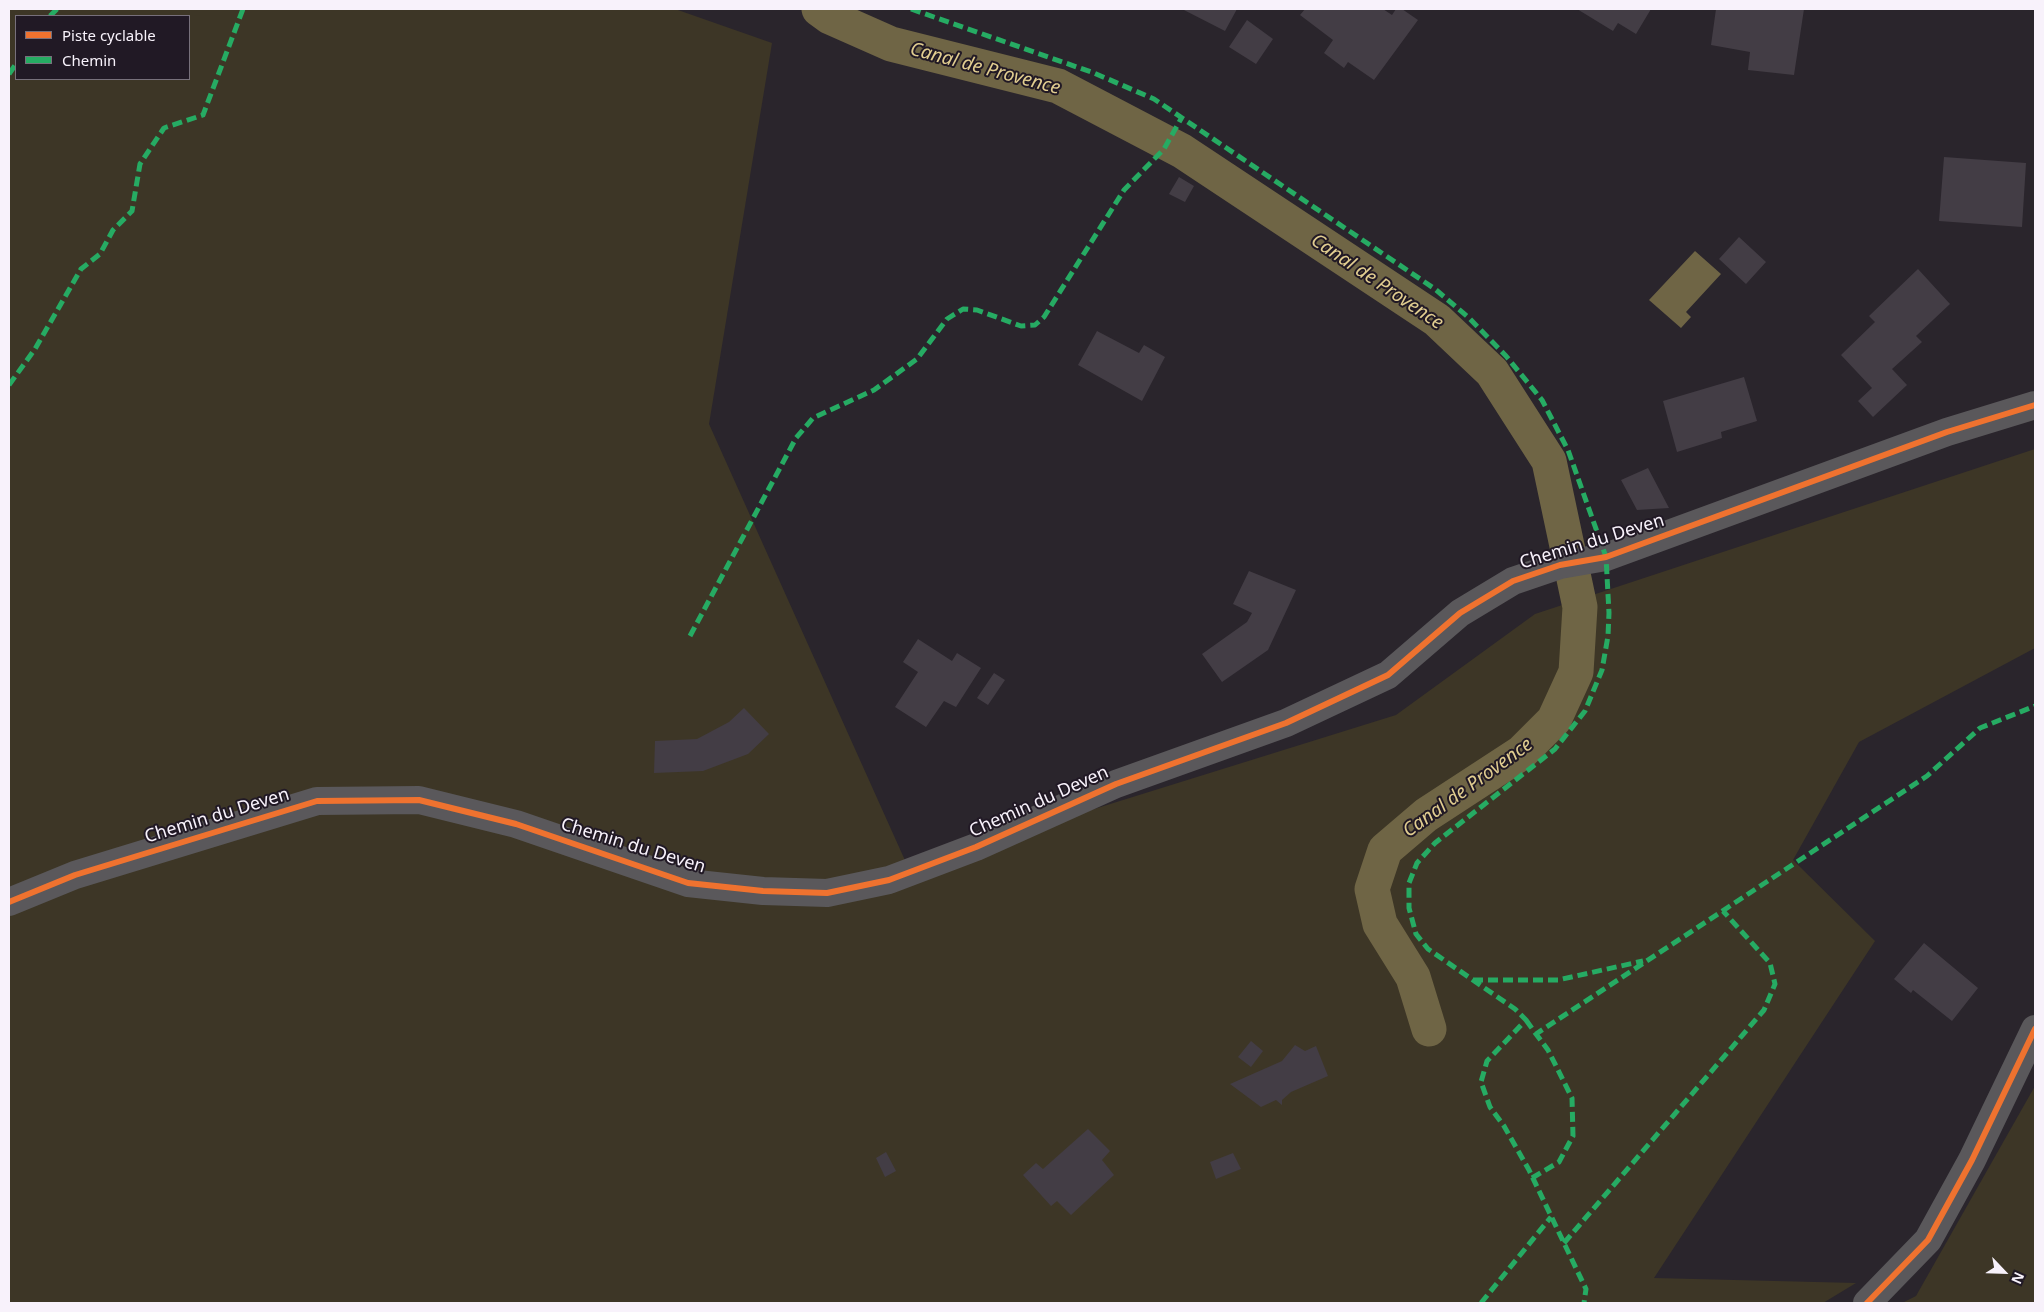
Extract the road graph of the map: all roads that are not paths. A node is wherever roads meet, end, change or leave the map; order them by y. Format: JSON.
{"nodes":[{"id":1,"x":2035,"y":405,"type":"edge"},
{"id":2,"x":9,"y":902,"type":"edge"},
{"id":3,"x":2035,"y":1029,"type":"edge"},
{"id":4,"x":1867,"y":1303,"type":"edge"}],
"edges":[{"from":1,"to":2,"type":"street","name":"Chemin du Deven"},
{"from":3,"to":4,"type":"street"}]}
